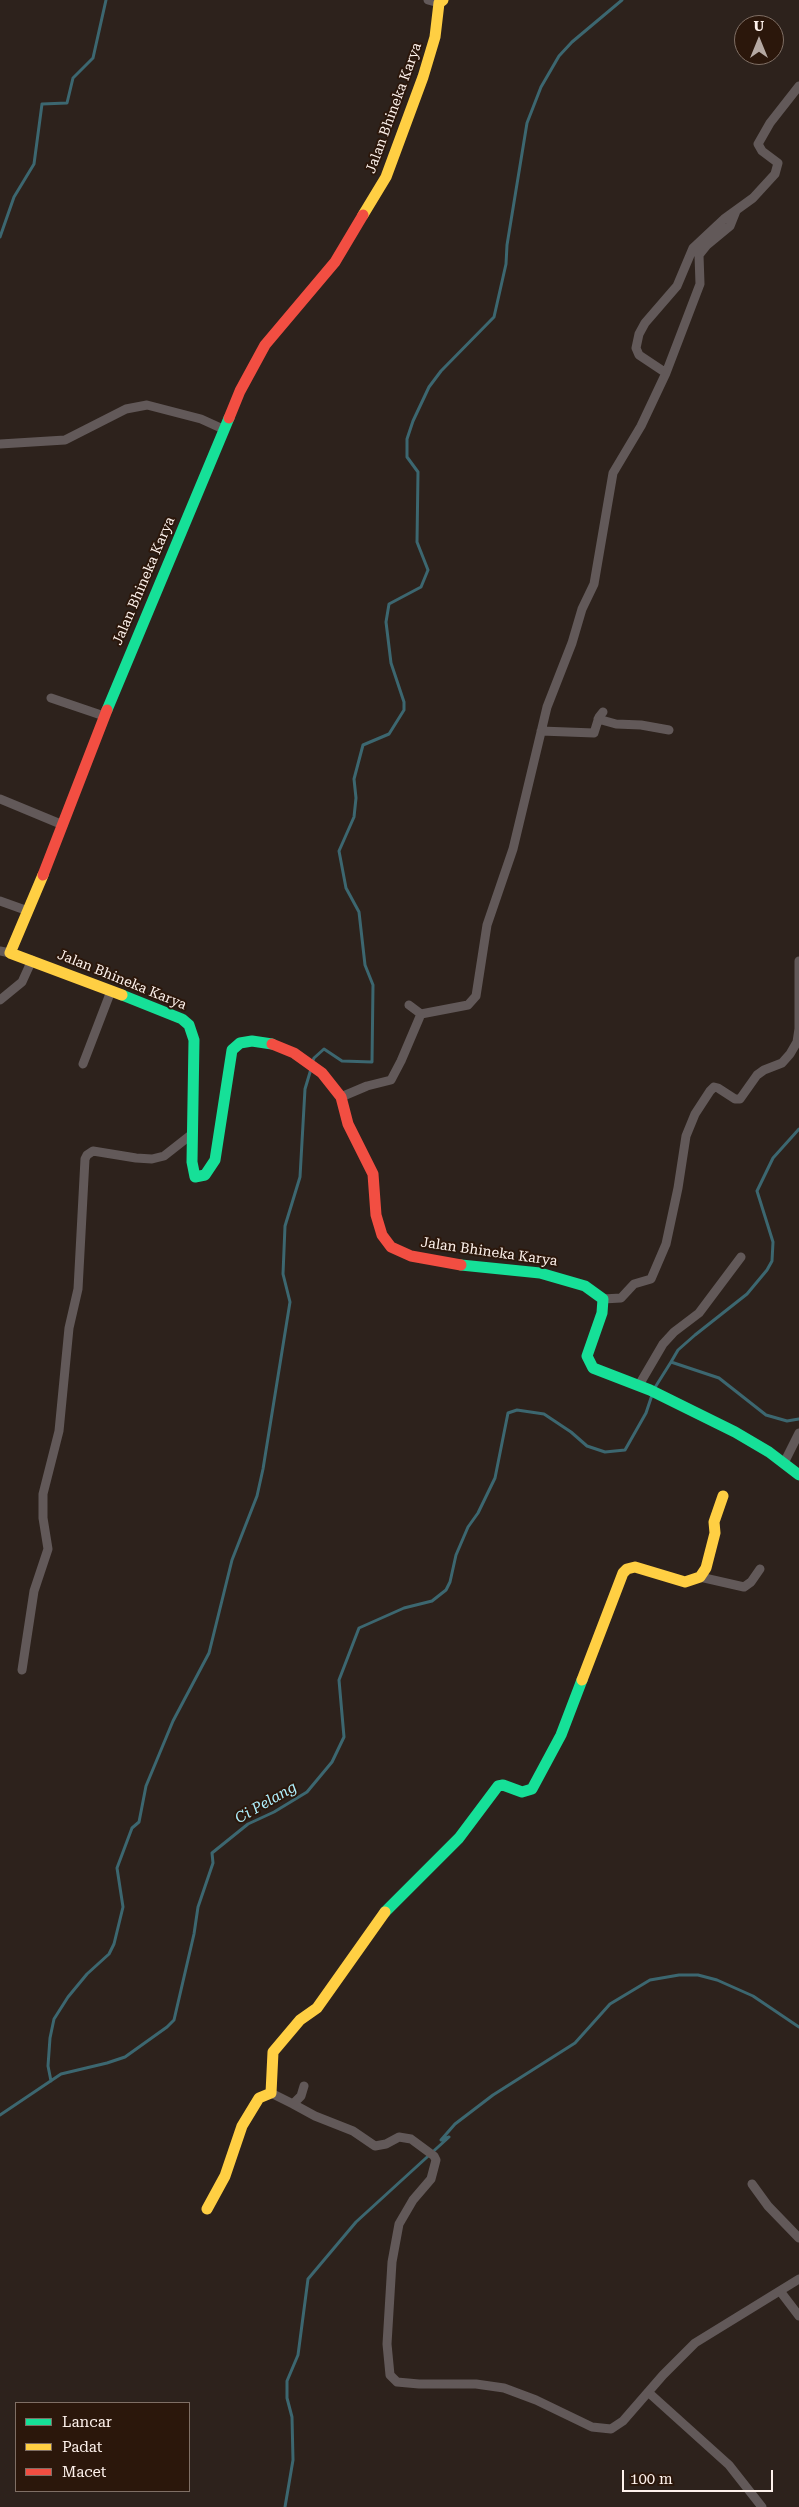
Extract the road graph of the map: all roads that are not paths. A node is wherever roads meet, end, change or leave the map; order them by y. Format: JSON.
{"nodes":[{"id":1,"x":437,"y":1,"type":"edge"},
{"id":2,"x":799,"y":86,"type":"edge"},
{"id":3,"x":736,"y":211,"type":"junction"},
{"id":4,"x":666,"y":373,"type":"junction"},
{"id":5,"x":224,"y":429,"type":"junction"},
{"id":6,"x":0,"y":444,"type":"edge"},
{"id":7,"x":51,"y":698,"type":"dead end"},
{"id":8,"x":104,"y":716,"type":"junction"},
{"id":9,"x":669,"y":730,"type":"dead end"},
{"id":10,"x":540,"y":731,"type":"junction"},
{"id":11,"x":0,"y":799,"type":"edge"},
{"id":12,"x":63,"y":825,"type":"junction"},
{"id":13,"x":0,"y":901,"type":"edge"},
{"id":14,"x":28,"y":911,"type":"junction"},
{"id":15,"x":5,"y":952,"type":"edge"},
{"id":16,"x":32,"y":960,"type":"junction"},
{"id":17,"x":799,"y":961,"type":"edge"},
{"id":18,"x":112,"y":991,"type":"junction"},
{"id":19,"x":0,"y":1000,"type":"edge"},
{"id":20,"x":409,"y":1004,"type":"dead end"},
{"id":21,"x":421,"y":1014,"type":"junction"},
{"id":22,"x":83,"y":1064,"type":"dead end"},
{"id":23,"x":341,"y":1097,"type":"junction"},
{"id":24,"x":192,"y":1134,"type":"junction"},
{"id":25,"x":741,"y":1257,"type":"dead end"},
{"id":26,"x":603,"y":1298,"type":"junction"},
{"id":27,"x":639,"y":1385,"type":"junction"},
{"id":28,"x":799,"y":1433,"type":"edge"},
{"id":29,"x":784,"y":1463,"type":"junction"},
{"id":30,"x":799,"y":1475,"type":"edge"},
{"id":31,"x":722,"y":1496,"type":"dead end"},
{"id":32,"x":760,"y":1569,"type":"dead end"},
{"id":33,"x":700,"y":1577,"type":"junction"},
{"id":34,"x":22,"y":1670,"type":"dead end"},
{"id":35,"x":304,"y":2086,"type":"dead end"},
{"id":36,"x":271,"y":2093,"type":"junction"},
{"id":37,"x":293,"y":2104,"type":"junction"},
{"id":38,"x":752,"y":2184,"type":"dead end"},
{"id":39,"x":208,"y":2209,"type":"dead end"},
{"id":40,"x":799,"y":2238,"type":"edge"},
{"id":41,"x":799,"y":2279,"type":"edge"},
{"id":42,"x":780,"y":2291,"type":"junction"},
{"id":43,"x":799,"y":2316,"type":"edge"},
{"id":44,"x":648,"y":2392,"type":"junction"},
{"id":45,"x":762,"y":2507,"type":"edge"}],
"edges":[{"from":1,"to":5,"type":"street","name":"Jalan Bhineka Karya"},
{"from":2,"to":3,"type":"street"},
{"from":3,"to":4,"type":"street"},
{"from":3,"to":4,"type":"street"},
{"from":4,"to":10,"type":"street"},
{"from":5,"to":6,"type":"street"},
{"from":5,"to":8,"type":"street","name":"Jalan Bhineka Karya"},
{"from":7,"to":8,"type":"street"},
{"from":8,"to":12,"type":"street","name":"Jalan Bhineka Karya"},
{"from":9,"to":10,"type":"street"},
{"from":10,"to":21,"type":"street"},
{"from":11,"to":12,"type":"street"},
{"from":12,"to":14,"type":"street","name":"Jalan Bhineka Karya"},
{"from":13,"to":14,"type":"street"},
{"from":14,"to":15,"type":"street","name":"Jalan Bhineka Karya"},
{"from":15,"to":16,"type":"street","name":"Jalan Bhineka Karya"},
{"from":16,"to":18,"type":"street","name":"Jalan Bhineka Karya"},
{"from":16,"to":19,"type":"street"},
{"from":17,"to":26,"type":"street"},
{"from":18,"to":22,"type":"street"},
{"from":18,"to":24,"type":"street","name":"Jalan Bhineka Karya"},
{"from":20,"to":21,"type":"street"},
{"from":21,"to":23,"type":"street"},
{"from":23,"to":24,"type":"street","name":"Jalan Bhineka Karya"},
{"from":23,"to":26,"type":"street","name":"Jalan Bhineka Karya"},
{"from":24,"to":34,"type":"street"},
{"from":25,"to":27,"type":"street"},
{"from":26,"to":27,"type":"street"},
{"from":27,"to":29,"type":"street"},
{"from":28,"to":29,"type":"street"},
{"from":29,"to":30,"type":"street"},
{"from":31,"to":33,"type":"street"},
{"from":32,"to":33,"type":"street"},
{"from":33,"to":36,"type":"street"},
{"from":35,"to":37,"type":"street"},
{"from":36,"to":37,"type":"street"},
{"from":36,"to":39,"type":"street"},
{"from":37,"to":44,"type":"street"},
{"from":38,"to":40,"type":"street"},
{"from":41,"to":42,"type":"street"},
{"from":42,"to":43,"type":"street"},
{"from":42,"to":44,"type":"street"},
{"from":44,"to":45,"type":"street"}]}
